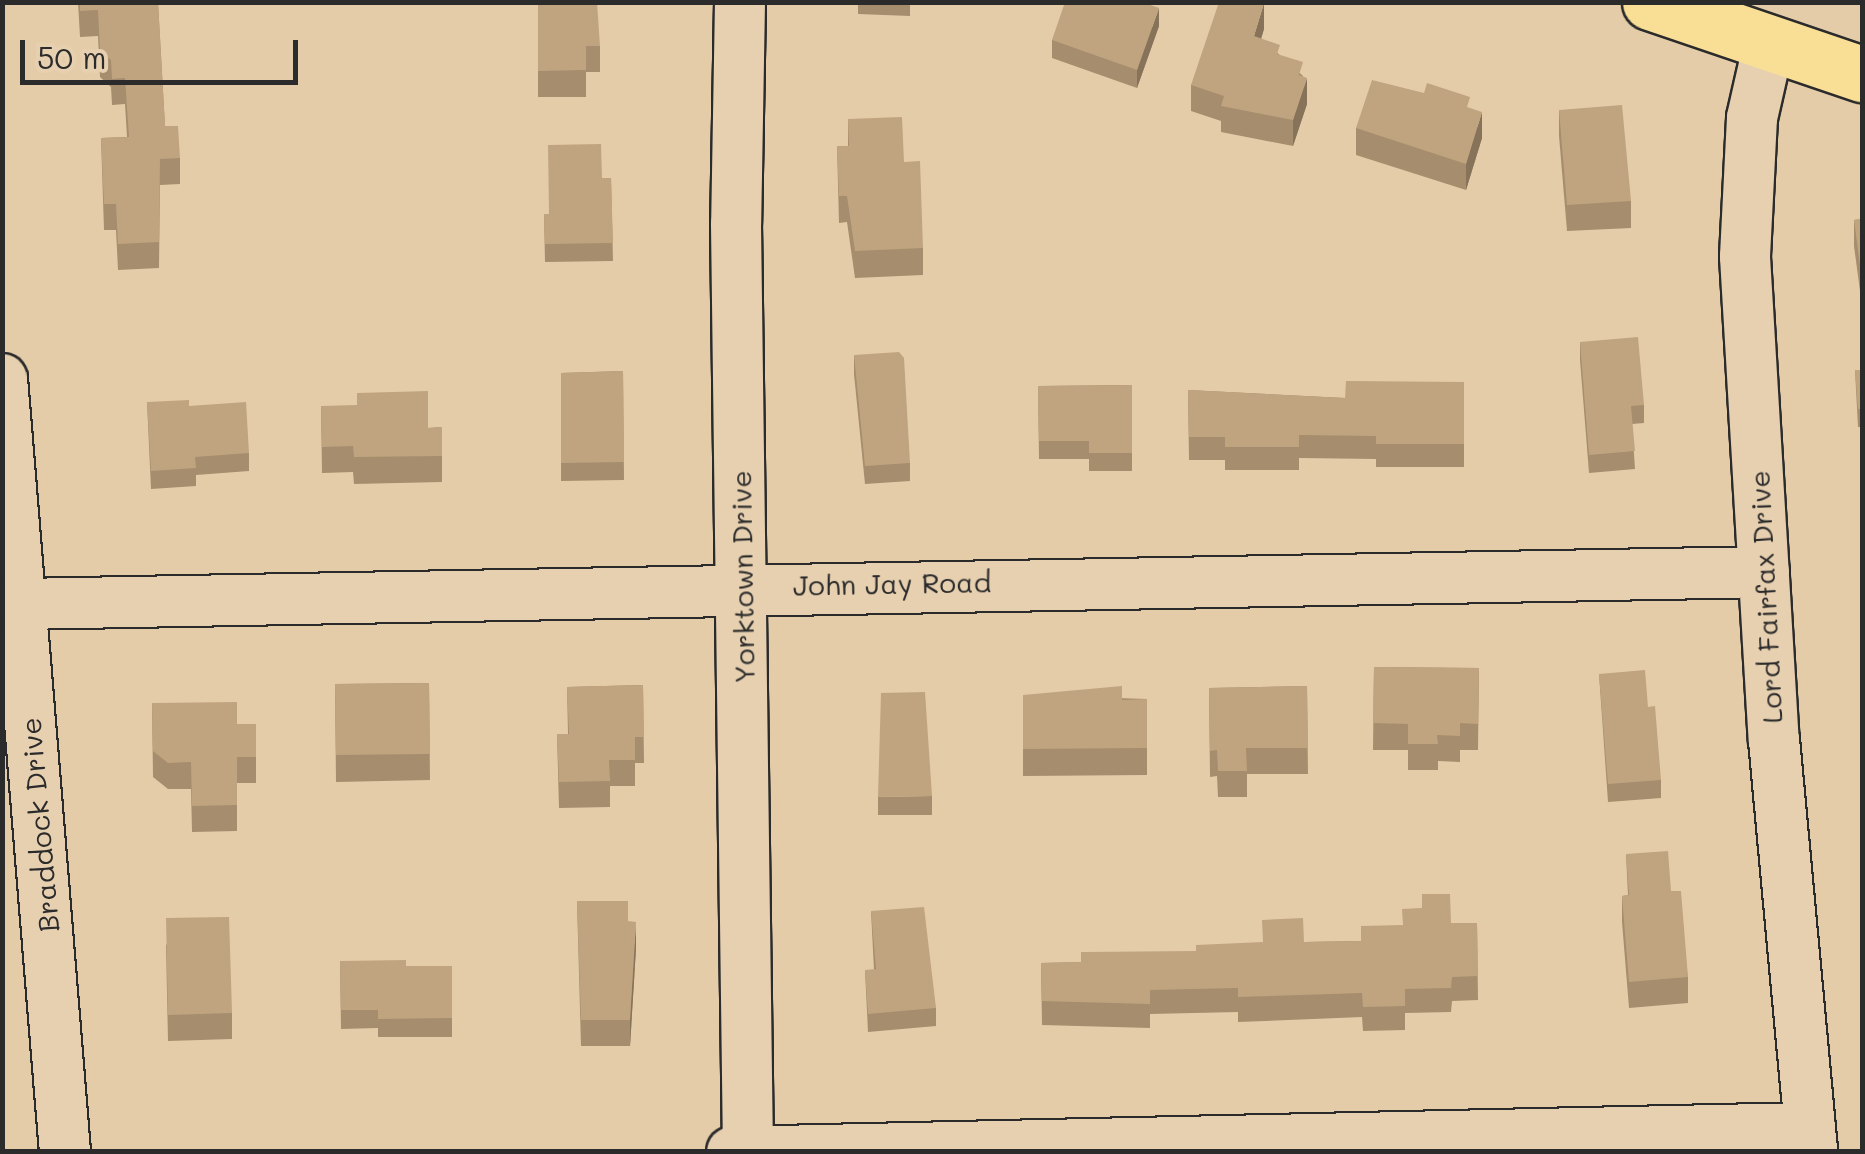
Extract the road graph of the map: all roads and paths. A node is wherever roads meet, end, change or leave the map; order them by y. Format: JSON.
{"nodes":[{"id":1,"x":740,"y":2,"type":"edge"},
{"id":2,"x":1650,"y":2,"type":"edge"},
{"id":3,"x":1768,"y":43,"type":"junction"},
{"id":4,"x":1862,"y":74,"type":"edge"},
{"id":5,"x":2,"y":379,"type":"edge"},
{"id":6,"x":1764,"y":572,"type":"junction"},
{"id":7,"x":743,"y":586,"type":"junction"},
{"id":8,"x":21,"y":604,"type":"junction"},
{"id":9,"x":1811,"y":1140,"type":"edge"},
{"id":10,"x":748,"y":1151,"type":"edge"},
{"id":11,"x":65,"y":1152,"type":"edge"},
{"id":12,"x":732,"y":1152,"type":"edge"}],
"edges":[{"from":1,"to":7,"type":"street","name":"Yorktown Drive"},
{"from":2,"to":3,"type":"main road"},
{"from":3,"to":4,"type":"main road"},
{"from":3,"to":6,"type":"street","name":"Lord Fairfax Drive"},
{"from":5,"to":8,"type":"street","name":"Braddock Drive"},
{"from":6,"to":7,"type":"street","name":"John Jay Road"},
{"from":6,"to":9,"type":"street","name":"Lord Fairfax Drive"},
{"from":7,"to":8,"type":"street","name":"John Jay Road"},
{"from":7,"to":10,"type":"street","name":"Yorktown Drive"},
{"from":8,"to":11,"type":"street","name":"Braddock Drive"},
{"from":9,"to":10,"type":"street"},
{"from":10,"to":12,"type":"street"}]}
